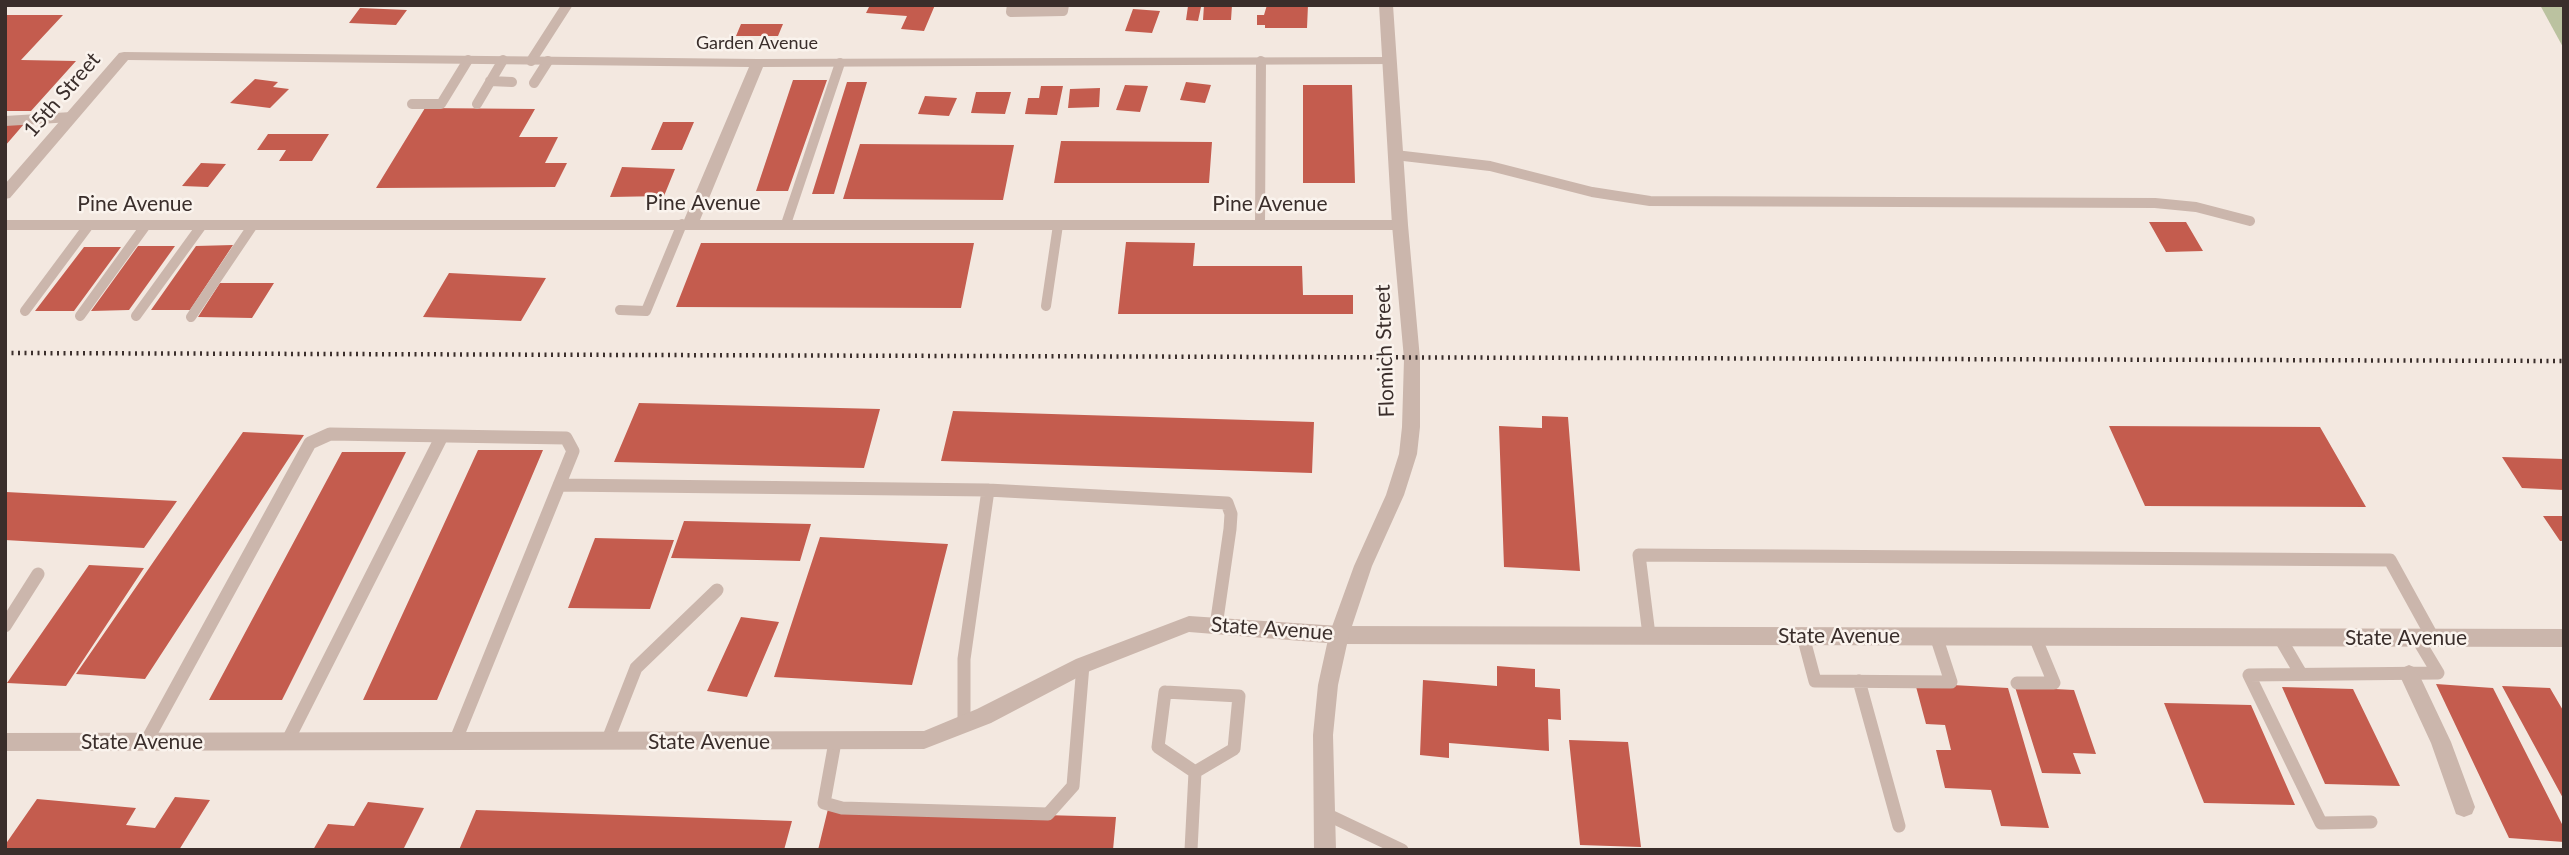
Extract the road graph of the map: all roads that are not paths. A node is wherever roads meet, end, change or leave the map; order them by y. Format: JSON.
{"nodes":[{"id":1,"x":566,"y":5,"type":"edge"},
{"id":2,"x":1012,"y":5,"type":"edge"},
{"id":3,"x":1063,"y":5,"type":"edge"},
{"id":4,"x":1386,"y":5,"type":"edge"},
{"id":5,"x":124,"y":56,"type":"joint"},
{"id":6,"x":468,"y":60,"type":"junction"},
{"id":7,"x":503,"y":60,"type":"junction"},
{"id":8,"x":531,"y":61,"type":"junction"},
{"id":9,"x":548,"y":61,"type":"junction"},
{"id":10,"x":1261,"y":61,"type":"junction"},
{"id":11,"x":1390,"y":61,"type":"junction"},
{"id":12,"x":758,"y":63,"type":"junction"},
{"id":13,"x":840,"y":63,"type":"junction"},
{"id":14,"x":490,"y":81,"type":"junction"},
{"id":15,"x":512,"y":82,"type":"dead end"},
{"id":16,"x":534,"y":83,"type":"dead end"},
{"id":17,"x":412,"y":104,"type":"dead end"},
{"id":18,"x":477,"y":104,"type":"dead end"},
{"id":19,"x":72,"y":117,"type":"junction"},
{"id":20,"x":5,"y":121,"type":"edge"},
{"id":21,"x":1395,"y":155,"type":"junction"},
{"id":22,"x":5,"y":194,"type":"edge"},
{"id":23,"x":2250,"y":221,"type":"dead end"},
{"id":24,"x":686,"y":224,"type":"junction"},
{"id":25,"x":786,"y":224,"type":"junction"},
{"id":26,"x":5,"y":225,"type":"edge"},
{"id":27,"x":89,"y":225,"type":"junction"},
{"id":28,"x":146,"y":225,"type":"junction"},
{"id":29,"x":201,"y":225,"type":"junction"},
{"id":30,"x":253,"y":225,"type":"junction"},
{"id":31,"x":1058,"y":225,"type":"junction"},
{"id":32,"x":1260,"y":225,"type":"junction"},
{"id":33,"x":1400,"y":225,"type":"junction"},
{"id":34,"x":1046,"y":306,"type":"dead end"},
{"id":35,"x":620,"y":310,"type":"dead end"},
{"id":36,"x":25,"y":311,"type":"dead end"},
{"id":37,"x":80,"y":316,"type":"dead end"},
{"id":38,"x":136,"y":316,"type":"dead end"},
{"id":39,"x":191,"y":317,"type":"dead end"},
{"id":40,"x":442,"y":436,"type":"junction"},
{"id":41,"x":559,"y":485,"type":"junction"},
{"id":42,"x":988,"y":490,"type":"junction"},
{"id":43,"x":38,"y":573,"type":"dead end"},
{"id":44,"x":717,"y":590,"type":"dead end"},
{"id":45,"x":1216,"y":625,"type":"junction"},
{"id":46,"x":5,"y":626,"type":"edge"},
{"id":47,"x":1339,"y":635,"type":"junction"},
{"id":48,"x":1649,"y":635,"type":"junction"},
{"id":49,"x":1803,"y":636,"type":"junction"},
{"id":50,"x":1936,"y":636,"type":"junction"},
{"id":51,"x":2035,"y":637,"type":"junction"},
{"id":52,"x":2280,"y":638,"type":"junction"},
{"id":53,"x":2425,"y":638,"type":"junction"},
{"id":54,"x":2564,"y":638,"type":"edge"},
{"id":55,"x":1083,"y":665,"type":"junction"},
{"id":56,"x":2301,"y":674,"type":"junction"},
{"id":57,"x":2409,"y":674,"type":"junction"},
{"id":58,"x":1859,"y":681,"type":"junction"},
{"id":59,"x":2017,"y":683,"type":"dead end"},
{"id":60,"x":964,"y":724,"type":"junction"},
{"id":61,"x":5,"y":742,"type":"edge"},
{"id":62,"x":145,"y":742,"type":"junction"},
{"id":63,"x":287,"y":742,"type":"junction"},
{"id":64,"x":455,"y":742,"type":"junction"},
{"id":65,"x":607,"y":742,"type":"junction"},
{"id":66,"x":835,"y":742,"type":"junction"},
{"id":67,"x":1195,"y":772,"type":"junction"},
{"id":68,"x":2463,"y":807,"type":"dead end"},
{"id":69,"x":1324,"y":813,"type":"junction"},
{"id":70,"x":2371,"y":822,"type":"dead end"},
{"id":71,"x":1899,"y":826,"type":"dead end"},
{"id":72,"x":1191,"y":850,"type":"edge"},
{"id":73,"x":1325,"y":850,"type":"edge"},
{"id":74,"x":1402,"y":850,"type":"edge"}],
"edges":[{"from":1,"to":8,"type":"lane"},
{"from":2,"to":3,"type":"lane"},
{"from":4,"to":11,"type":"street","name":"Flomich Street"},
{"from":5,"to":6,"type":"street","name":"Garden Avenue"},
{"from":5,"to":19,"type":"street","name":"15th Street"},
{"from":6,"to":7,"type":"street","name":"Garden Avenue"},
{"from":6,"to":17,"type":"lane"},
{"from":7,"to":8,"type":"street","name":"Garden Avenue"},
{"from":7,"to":14,"type":"lane"},
{"from":8,"to":9,"type":"street","name":"Garden Avenue"},
{"from":9,"to":12,"type":"street","name":"Garden Avenue"},
{"from":9,"to":16,"type":"lane"},
{"from":10,"to":11,"type":"street","name":"Garden Avenue"},
{"from":10,"to":13,"type":"street","name":"Garden Avenue"},
{"from":10,"to":32,"type":"lane"},
{"from":11,"to":21,"type":"street","name":"Flomich Street"},
{"from":12,"to":13,"type":"street","name":"Garden Avenue"},
{"from":12,"to":24,"type":"street"},
{"from":13,"to":25,"type":"lane"},
{"from":14,"to":15,"type":"lane"},
{"from":14,"to":18,"type":"lane"},
{"from":19,"to":20,"type":"lane"},
{"from":19,"to":22,"type":"street","name":"15th Street"},
{"from":21,"to":23,"type":"lane"},
{"from":21,"to":33,"type":"street","name":"Flomich Street"},
{"from":24,"to":25,"type":"street","name":"Pine Avenue"},
{"from":24,"to":30,"type":"street","name":"Pine Avenue"},
{"from":24,"to":35,"type":"lane"},
{"from":25,"to":31,"type":"street","name":"Pine Avenue"},
{"from":26,"to":27,"type":"street","name":"Pine Avenue"},
{"from":27,"to":28,"type":"street","name":"Pine Avenue"},
{"from":27,"to":36,"type":"lane"},
{"from":28,"to":29,"type":"street","name":"Pine Avenue"},
{"from":28,"to":37,"type":"lane"},
{"from":29,"to":30,"type":"street","name":"Pine Avenue"},
{"from":29,"to":38,"type":"lane"},
{"from":30,"to":39,"type":"lane"},
{"from":31,"to":32,"type":"street","name":"Pine Avenue"},
{"from":31,"to":34,"type":"lane"},
{"from":32,"to":33,"type":"street","name":"Pine Avenue"},
{"from":33,"to":47,"type":"street","name":"Flomich Street"},
{"from":40,"to":41,"type":"lane"},
{"from":40,"to":62,"type":"lane"},
{"from":40,"to":63,"type":"lane"},
{"from":41,"to":42,"type":"lane"},
{"from":41,"to":64,"type":"lane"},
{"from":42,"to":45,"type":"lane"},
{"from":42,"to":60,"type":"lane"},
{"from":43,"to":46,"type":"lane"},
{"from":44,"to":65,"type":"lane"},
{"from":45,"to":47,"type":"street","name":"State Avenue"},
{"from":45,"to":55,"type":"street","name":"State Avenue"},
{"from":47,"to":48,"type":"street","name":"State Avenue"},
{"from":47,"to":69,"type":"street","name":"Flomich Street"},
{"from":48,"to":49,"type":"street","name":"State Avenue"},
{"from":48,"to":53,"type":"lane"},
{"from":49,"to":50,"type":"street","name":"State Avenue"},
{"from":49,"to":58,"type":"lane"},
{"from":50,"to":51,"type":"street","name":"State Avenue"},
{"from":50,"to":58,"type":"lane"},
{"from":51,"to":52,"type":"street","name":"State Avenue"},
{"from":51,"to":59,"type":"lane"},
{"from":52,"to":53,"type":"street","name":"State Avenue"},
{"from":52,"to":56,"type":"lane"},
{"from":53,"to":54,"type":"street","name":"State Avenue"},
{"from":53,"to":57,"type":"lane"},
{"from":55,"to":60,"type":"street","name":"State Avenue"},
{"from":55,"to":66,"type":"lane"},
{"from":56,"to":57,"type":"lane"},
{"from":56,"to":70,"type":"lane"},
{"from":57,"to":68,"type":"street"},
{"from":58,"to":71,"type":"lane"},
{"from":60,"to":66,"type":"street","name":"State Avenue"},
{"from":61,"to":62,"type":"street","name":"State Avenue"},
{"from":62,"to":63,"type":"street","name":"State Avenue"},
{"from":63,"to":64,"type":"street","name":"State Avenue"},
{"from":64,"to":65,"type":"street","name":"State Avenue"},
{"from":65,"to":66,"type":"street","name":"State Avenue"},
{"from":67,"to":67,"type":"lane"},
{"from":67,"to":72,"type":"lane"},
{"from":69,"to":73,"type":"street","name":"Flomich Street"},
{"from":69,"to":74,"type":"lane"}]}
